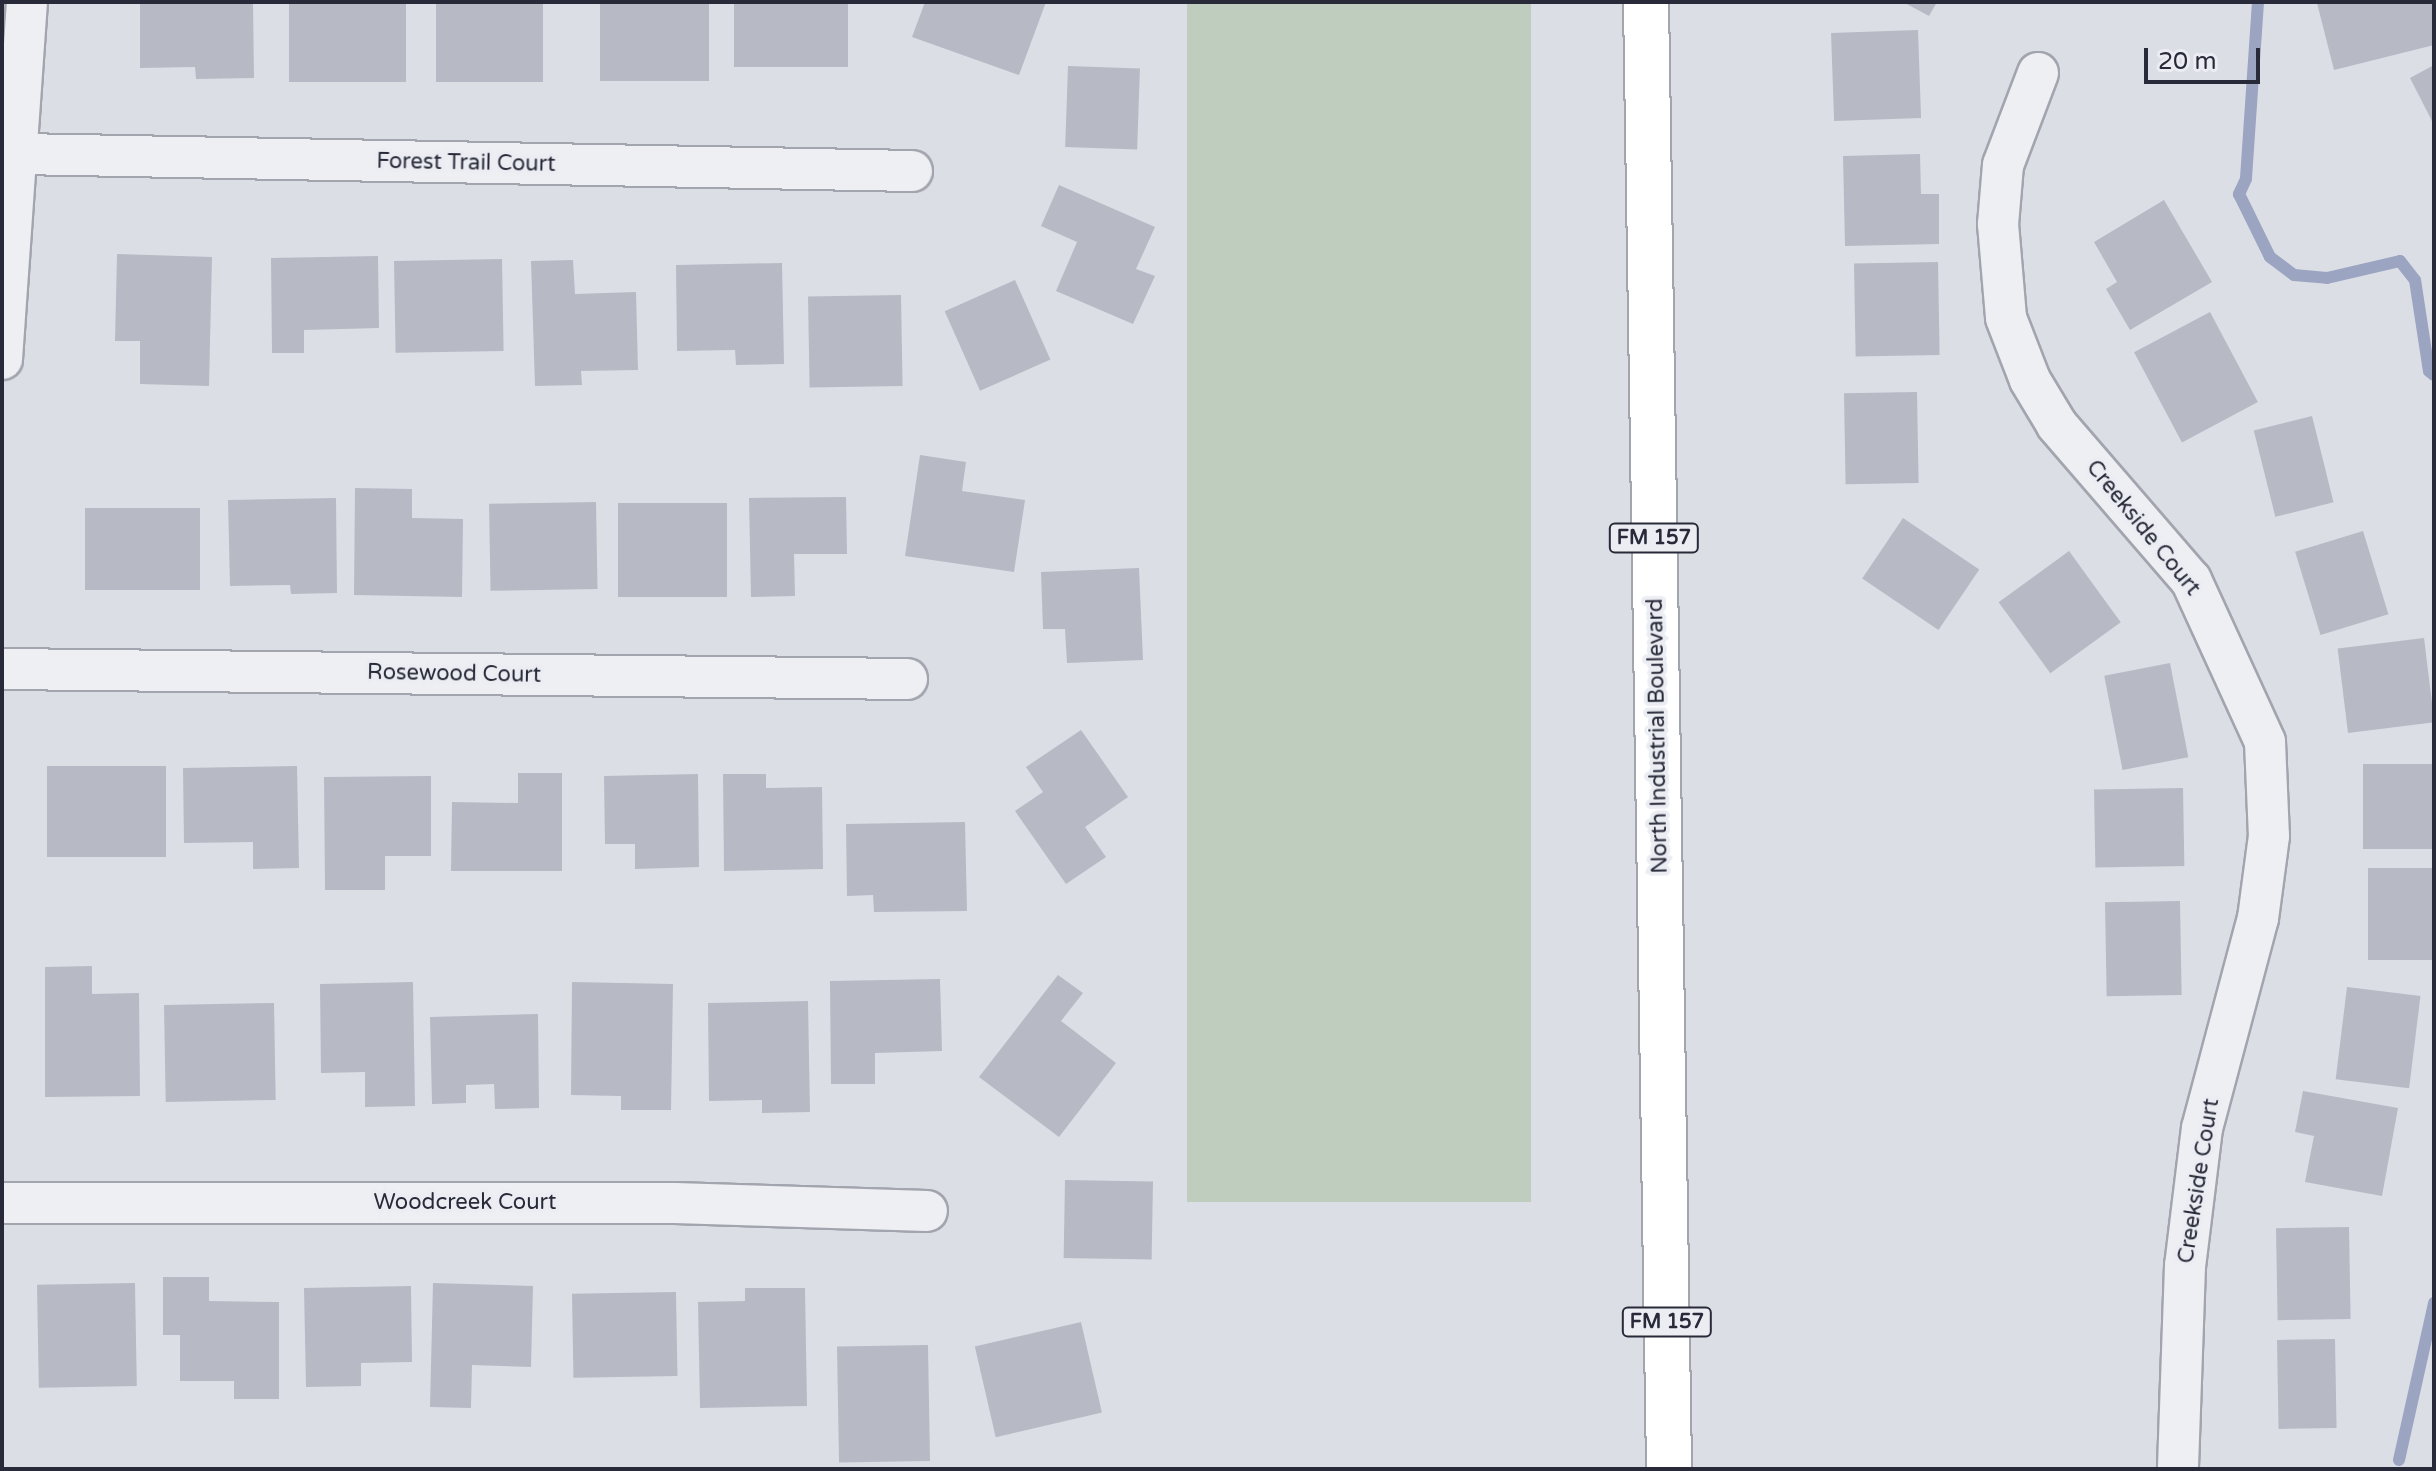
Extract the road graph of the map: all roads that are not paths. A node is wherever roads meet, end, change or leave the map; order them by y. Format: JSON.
{"nodes":[{"id":1,"x":27,"y":2,"type":"edge"},
{"id":2,"x":1646,"y":2,"type":"edge"},
{"id":3,"x":2038,"y":73,"type":"dead end"},
{"id":4,"x":20,"y":154,"type":"junction"},
{"id":5,"x":912,"y":171,"type":"dead end"},
{"id":6,"x":2,"y":359,"type":"edge"},
{"id":7,"x":2,"y":669,"type":"edge"},
{"id":8,"x":907,"y":679,"type":"dead end"},
{"id":9,"x":2,"y":1203,"type":"edge"},
{"id":10,"x":927,"y":1211,"type":"dead end"},
{"id":11,"x":1669,"y":1469,"type":"edge"},
{"id":12,"x":2178,"y":1469,"type":"edge"}],
"edges":[{"from":1,"to":4,"type":"street"},
{"from":2,"to":11,"type":"main road","name":"North Industrial Boulevard","number":"FM 157"},
{"from":3,"to":12,"type":"street","name":"Creekside Court"},
{"from":4,"to":5,"type":"street","name":"Forest Trail Court"},
{"from":4,"to":6,"type":"street"},
{"from":7,"to":8,"type":"street","name":"Rosewood Court"},
{"from":9,"to":10,"type":"street","name":"Woodcreek Court"}]}
